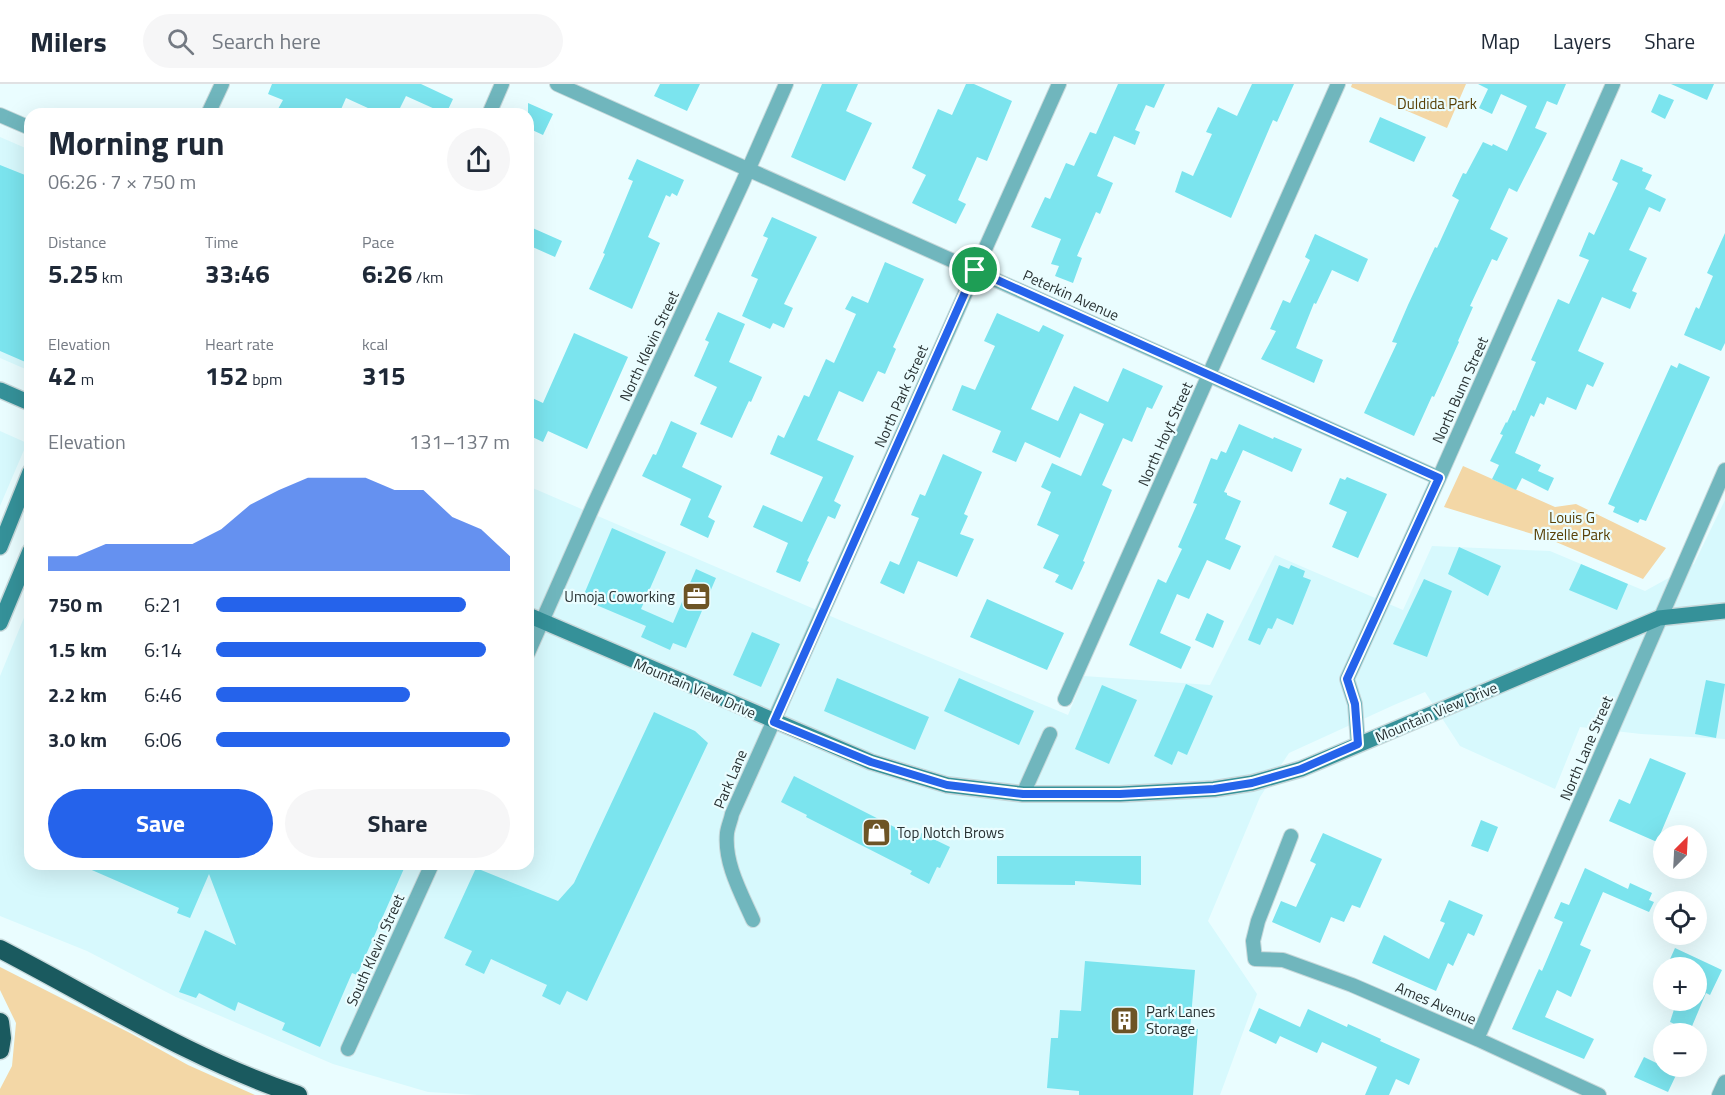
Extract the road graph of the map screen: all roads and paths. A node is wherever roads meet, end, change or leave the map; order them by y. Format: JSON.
{"nodes":[{"id":1,"x":222,"y":84,"type":"edge"},
{"id":2,"x":502,"y":84,"type":"edge"},
{"id":3,"x":557,"y":84,"type":"edge"},
{"id":4,"x":786,"y":84,"type":"edge"},
{"id":5,"x":1059,"y":84,"type":"edge"},
{"id":6,"x":1338,"y":84,"type":"edge"},
{"id":7,"x":1613,"y":84,"type":"edge"},
{"id":8,"x":211,"y":108,"type":"edge"},
{"id":9,"x":492,"y":108,"type":"edge"},
{"id":10,"x":0,"y":115,"type":"edge"},
{"id":11,"x":24,"y":125,"type":"edge"},
{"id":12,"x":748,"y":169,"type":"junction"},
{"id":13,"x":975,"y":270,"type":"junction"},
{"id":14,"x":1209,"y":375,"type":"junction"},
{"id":15,"x":0,"y":390,"type":"edge"},
{"id":16,"x":24,"y":400,"type":"edge"},
{"id":17,"x":1725,"y":470,"type":"edge"},
{"id":18,"x":1439,"y":478,"type":"junction"},
{"id":19,"x":24,"y":487,"type":"edge"},
{"id":20,"x":0,"y":547,"type":"edge"},
{"id":21,"x":24,"y":565,"type":"edge"},
{"id":22,"x":1725,"y":611,"type":"edge"},
{"id":23,"x":535,"y":618,"type":"edge"},
{"id":24,"x":1659,"y":618,"type":"junction"},
{"id":25,"x":0,"y":623,"type":"edge"},
{"id":26,"x":1065,"y":699,"type":"dead end"},
{"id":27,"x":774,"y":722,"type":"junction"},
{"id":28,"x":1050,"y":734,"type":"dead end"},
{"id":29,"x":1358,"y":744,"type":"junction"},
{"id":30,"x":1023,"y":794,"type":"junction"},
{"id":31,"x":1291,"y":836,"type":"dead end"},
{"id":32,"x":429,"y":870,"type":"edge"},
{"id":33,"x":753,"y":920,"type":"dead end"},
{"id":34,"x":0,"y":949,"type":"edge"},
{"id":35,"x":0,"y":1022,"type":"edge"},
{"id":36,"x":1477,"y":1039,"type":"junction"},
{"id":37,"x":348,"y":1049,"type":"dead end"},
{"id":38,"x":0,"y":1050,"type":"edge"},
{"id":39,"x":1725,"y":1082,"type":"edge"},
{"id":40,"x":298,"y":1095,"type":"edge"},
{"id":41,"x":1599,"y":1095,"type":"edge"},
{"id":42,"x":1719,"y":1095,"type":"edge"}],
"edges":[{"from":1,"to":8,"type":"street"},
{"from":2,"to":9,"type":"street"},
{"from":3,"to":12,"type":"street","name":"Peterkin Avenue"},
{"from":4,"to":12,"type":"street","name":"North Klevin Street"},
{"from":5,"to":13,"type":"street","name":"North Park Street"},
{"from":6,"to":14,"type":"street","name":"North Hoyt Street"},
{"from":7,"to":18,"type":"street","name":"North Bunn Street"},
{"from":10,"to":11,"type":"street"},
{"from":12,"to":13,"type":"street","name":"Peterkin Avenue"},
{"from":12,"to":23,"type":"street","name":"North Klevin Street"},
{"from":13,"to":14,"type":"street","name":"Peterkin Avenue"},
{"from":13,"to":27,"type":"street","name":"North Park Street"},
{"from":14,"to":18,"type":"street","name":"Peterkin Avenue"},
{"from":14,"to":26,"type":"street","name":"North Hoyt Street"},
{"from":15,"to":16,"type":"street"},
{"from":17,"to":24,"type":"street","name":"North Lane Street"},
{"from":18,"to":29,"type":"street","name":"North Bunn Street"},
{"from":19,"to":20,"type":"street"},
{"from":21,"to":25,"type":"street"},
{"from":22,"to":24,"type":"street","name":"Mountain View Drive"},
{"from":23,"to":27,"type":"street","name":"Mountain View Drive"},
{"from":24,"to":29,"type":"street","name":"Mountain View Drive"},
{"from":24,"to":36,"type":"street","name":"North Lane Street"},
{"from":27,"to":30,"type":"street","name":"Mountain View Drive"},
{"from":27,"to":33,"type":"street","name":"Park Lane"},
{"from":28,"to":30,"type":"street"},
{"from":29,"to":30,"type":"street","name":"Mountain View Drive"},
{"from":31,"to":36,"type":"street","name":"Ames Avenue"},
{"from":32,"to":37,"type":"street","name":"South Klevin Street"},
{"from":34,"to":40,"type":"highway"},
{"from":35,"to":38,"type":"highway"},
{"from":36,"to":41,"type":"street","name":"Ames Avenue"},
{"from":39,"to":42,"type":"street"}]}
